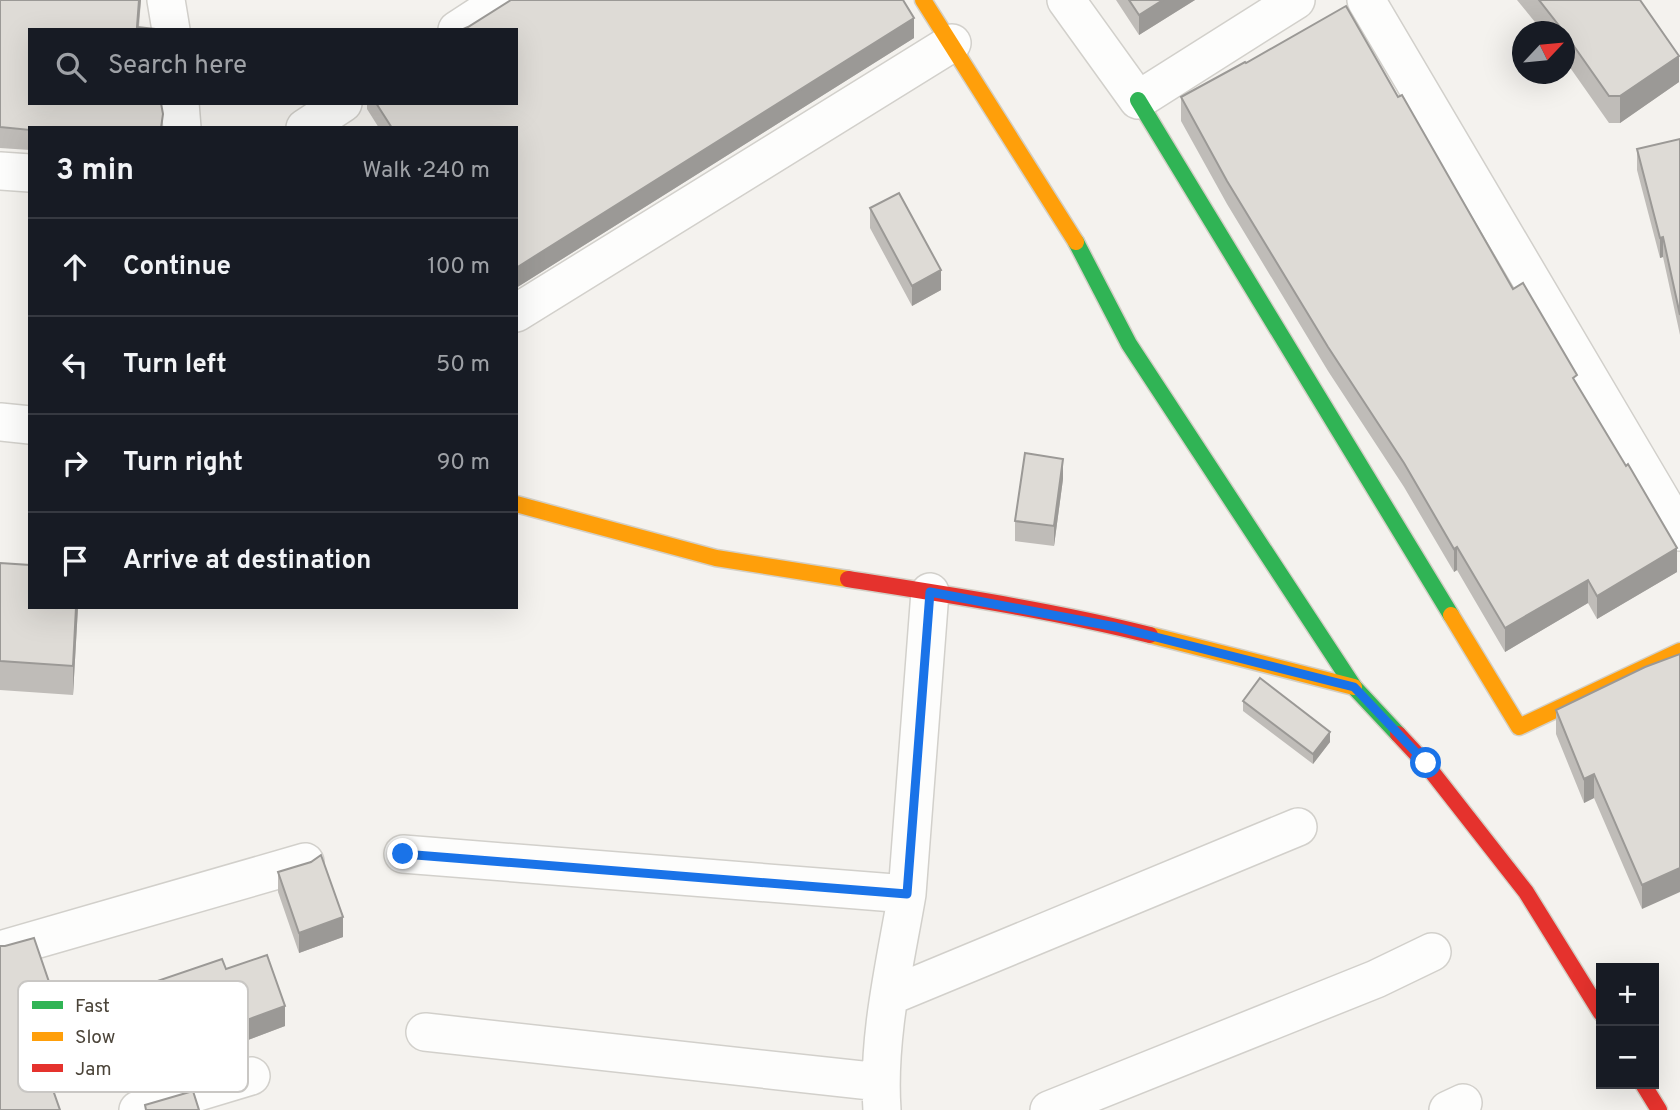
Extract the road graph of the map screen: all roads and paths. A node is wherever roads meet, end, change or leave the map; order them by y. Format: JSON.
{"nodes":[{"id":1,"x":166,"y":0,"type":"edge"},
{"id":2,"x":503,"y":0,"type":"edge"},
{"id":3,"x":923,"y":0,"type":"edge"},
{"id":4,"x":1066,"y":0,"type":"edge"},
{"id":5,"x":1296,"y":0,"type":"edge"},
{"id":6,"x":1366,"y":0,"type":"edge"},
{"id":7,"x":171,"y":28,"type":"edge"},
{"id":8,"x":460,"y":28,"type":"edge"},
{"id":9,"x":952,"y":43,"type":"junction"},
{"id":10,"x":1138,"y":100,"type":"junction"},
{"id":11,"x":180,"y":105,"type":"edge"},
{"id":12,"x":340,"y":105,"type":"edge"},
{"id":13,"x":182,"y":126,"type":"edge"},
{"id":14,"x":308,"y":126,"type":"edge"},
{"id":15,"x":0,"y":171,"type":"edge"},
{"id":16,"x":28,"y":173,"type":"edge"},
{"id":17,"x":518,"y":312,"type":"edge"},
{"id":18,"x":0,"y":422,"type":"edge"},
{"id":19,"x":28,"y":425,"type":"edge"},
{"id":20,"x":518,"y":506,"type":"edge"},
{"id":21,"x":1680,"y":532,"type":"edge"},
{"id":22,"x":930,"y":592,"type":"junction"},
{"id":23,"x":1680,"y":651,"type":"edge"},
{"id":24,"x":1354,"y":687,"type":"junction"},
{"id":25,"x":1298,"y":827,"type":"dead end"},
{"id":26,"x":403,"y":854,"type":"dead end"},
{"id":27,"x":305,"y":862,"type":"edge"},
{"id":28,"x":907,"y":894,"type":"junction"},
{"id":29,"x":0,"y":950,"type":"edge"},
{"id":30,"x":1432,"y":952,"type":"dead end"},
{"id":31,"x":890,"y":996,"type":"junction"},
{"id":32,"x":1596,"y":1005,"type":"edge"},
{"id":33,"x":425,"y":1032,"type":"dead end"},
{"id":34,"x":251,"y":1076,"type":"dead end"},
{"id":35,"x":248,"y":1077,"type":"edge"},
{"id":36,"x":1646,"y":1089,"type":"edge"},
{"id":37,"x":198,"y":1092,"type":"edge"},
{"id":38,"x":881,"y":1096,"type":"edge"},
{"id":39,"x":138,"y":1110,"type":"edge"},
{"id":40,"x":1049,"y":1110,"type":"edge"},
{"id":41,"x":1658,"y":1110,"type":"edge"}],
"edges":[{"from":1,"to":7,"type":"street"},
{"from":2,"to":8,"type":"street"},
{"from":3,"to":9,"type":"street"},
{"from":4,"to":10,"type":"street"},
{"from":5,"to":10,"type":"street"},
{"from":6,"to":21,"type":"street"},
{"from":9,"to":17,"type":"street"},
{"from":9,"to":24,"type":"street"},
{"from":10,"to":23,"type":"street"},
{"from":11,"to":13,"type":"street"},
{"from":12,"to":14,"type":"street"},
{"from":15,"to":16,"type":"street"},
{"from":18,"to":19,"type":"street"},
{"from":20,"to":22,"type":"street"},
{"from":22,"to":24,"type":"street"},
{"from":22,"to":28,"type":"street"},
{"from":24,"to":32,"type":"street"},
{"from":25,"to":31,"type":"street"},
{"from":26,"to":28,"type":"street"},
{"from":27,"to":29,"type":"street"},
{"from":28,"to":31,"type":"street"},
{"from":30,"to":40,"type":"street"},
{"from":31,"to":38,"type":"street"},
{"from":33,"to":38,"type":"street"},
{"from":34,"to":35,"type":"street"},
{"from":36,"to":41,"type":"street"},
{"from":37,"to":39,"type":"street"}]}
